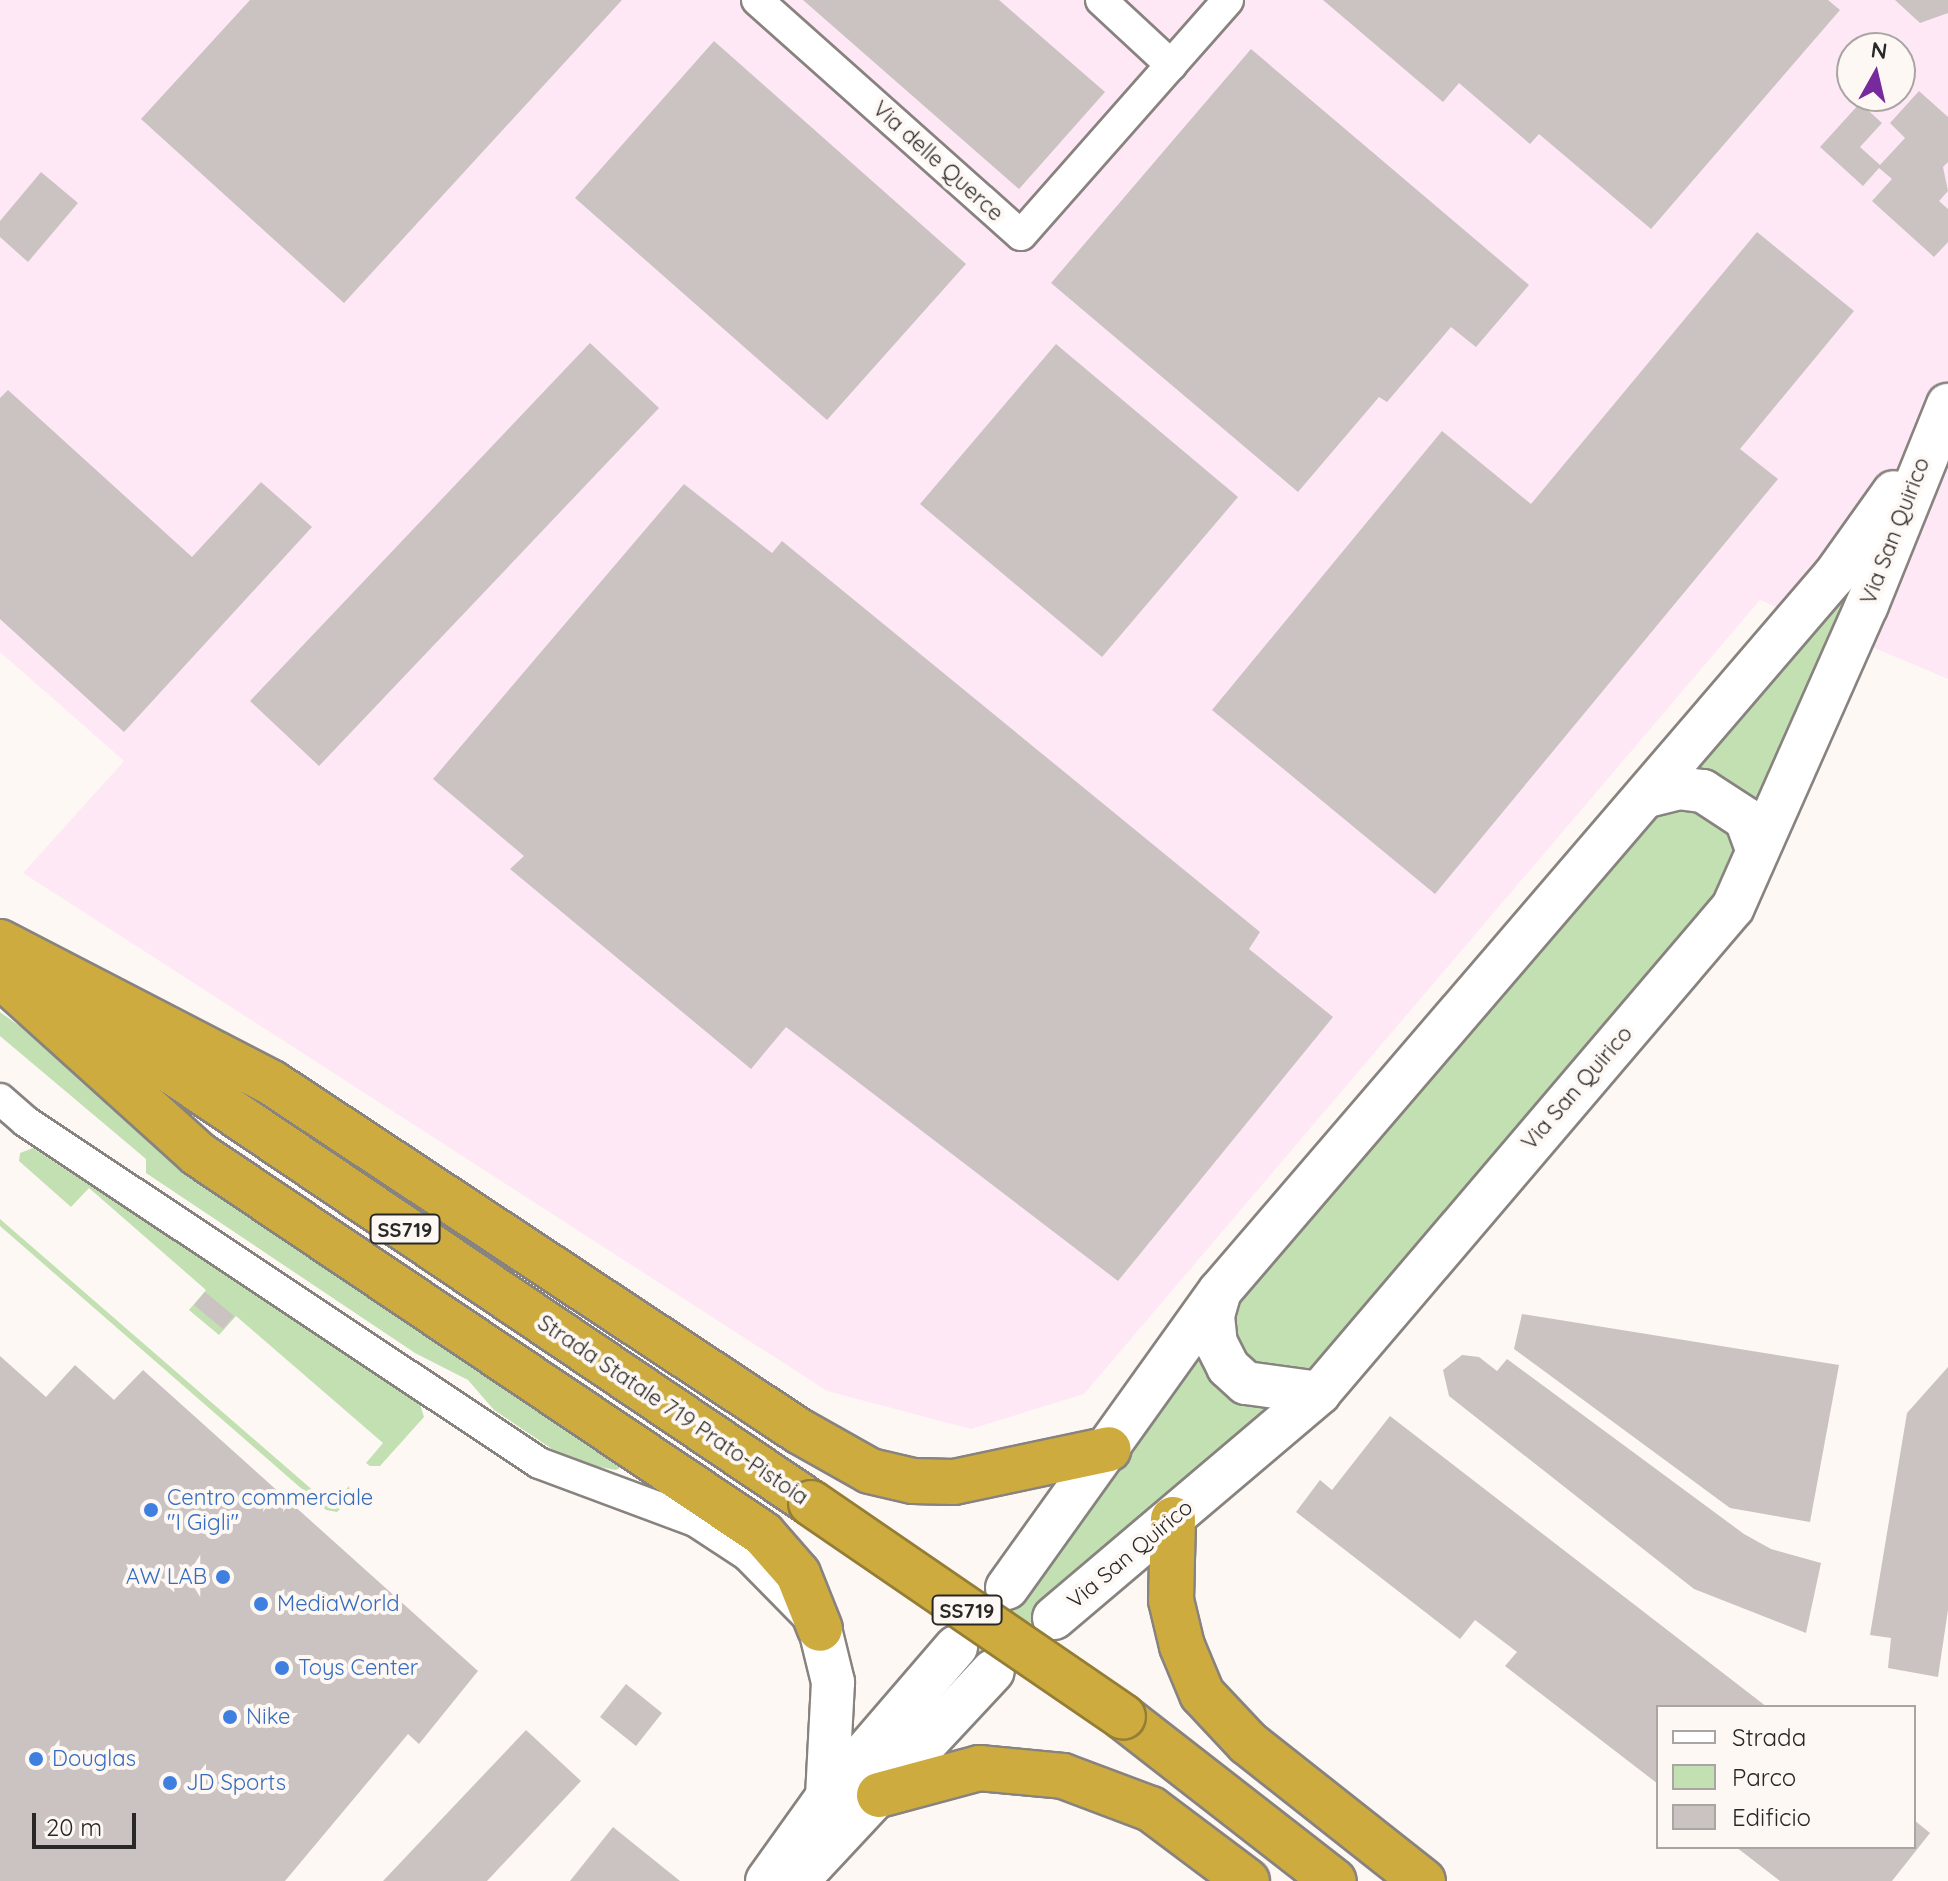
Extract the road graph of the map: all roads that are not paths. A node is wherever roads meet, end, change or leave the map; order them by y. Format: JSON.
{"nodes":[{"id":1,"x":757,"y":0,"type":"edge"},
{"id":2,"x":1101,"y":0,"type":"edge"},
{"id":3,"x":1228,"y":0,"type":"edge"},
{"id":4,"x":1171,"y":65,"type":"junction"},
{"id":5,"x":1940,"y":422,"type":"edge"},
{"id":6,"x":1647,"y":796,"type":"junction"},
{"id":7,"x":1757,"y":850,"type":"junction"},
{"id":8,"x":0,"y":942,"type":"edge"},
{"id":9,"x":0,"y":956,"type":"edge"},
{"id":10,"x":0,"y":975,"type":"edge"},
{"id":11,"x":0,"y":1099,"type":"edge"},
{"id":12,"x":1220,"y":1291,"type":"junction"},
{"id":13,"x":1319,"y":1393,"type":"junction"},
{"id":14,"x":1109,"y":1449,"type":"junction"},
{"id":15,"x":1173,"y":1519,"type":"junction"},
{"id":16,"x":1007,"y":1588,"type":"dead end"},
{"id":17,"x":1054,"y":1618,"type":"dead end"},
{"id":18,"x":820,"y":1629,"type":"junction"},
{"id":19,"x":956,"y":1647,"type":"dead end"},
{"id":20,"x":993,"y":1671,"type":"dead end"},
{"id":21,"x":879,"y":1795,"type":"junction"},
{"id":22,"x":827,"y":1797,"type":"junction"},
{"id":23,"x":767,"y":1881,"type":"edge"},
{"id":24,"x":797,"y":1881,"type":"edge"},
{"id":25,"x":1247,"y":1881,"type":"edge"},
{"id":26,"x":1334,"y":1881,"type":"edge"},
{"id":27,"x":1423,"y":1881,"type":"edge"}],
"edges":[{"from":1,"to":4,"type":"street","name":"Via delle Querce"},
{"from":2,"to":4,"type":"street"},
{"from":3,"to":4,"type":"street","name":"Via delle Querce"},
{"from":5,"to":6,"type":"street","name":"Via San Quirico"},
{"from":5,"to":7,"type":"street","name":"Via San Quirico"},
{"from":6,"to":7,"type":"street"},
{"from":6,"to":12,"type":"street","name":"Via San Quirico"},
{"from":7,"to":13,"type":"street","name":"Via San Quirico"},
{"from":8,"to":14,"type":"highway"},
{"from":9,"to":26,"type":"highway","name":"Strada Statale 719 Prato-Pistoia","number":"SS719","bridge":true},
{"from":10,"to":18,"type":"highway"},
{"from":11,"to":18,"type":"street"},
{"from":12,"to":13,"type":"street"},
{"from":12,"to":14,"type":"street","name":"Via San Quirico"},
{"from":13,"to":15,"type":"street","name":"Via San Quirico"},
{"from":14,"to":16,"type":"street","name":"Via San Quirico"},
{"from":15,"to":17,"type":"street","name":"Via San Quirico"},
{"from":15,"to":27,"type":"highway"},
{"from":18,"to":22,"type":"street"},
{"from":19,"to":22,"type":"street"},
{"from":20,"to":21,"type":"street"},
{"from":21,"to":24,"type":"street"},
{"from":21,"to":25,"type":"highway"},
{"from":22,"to":23,"type":"street"}]}
